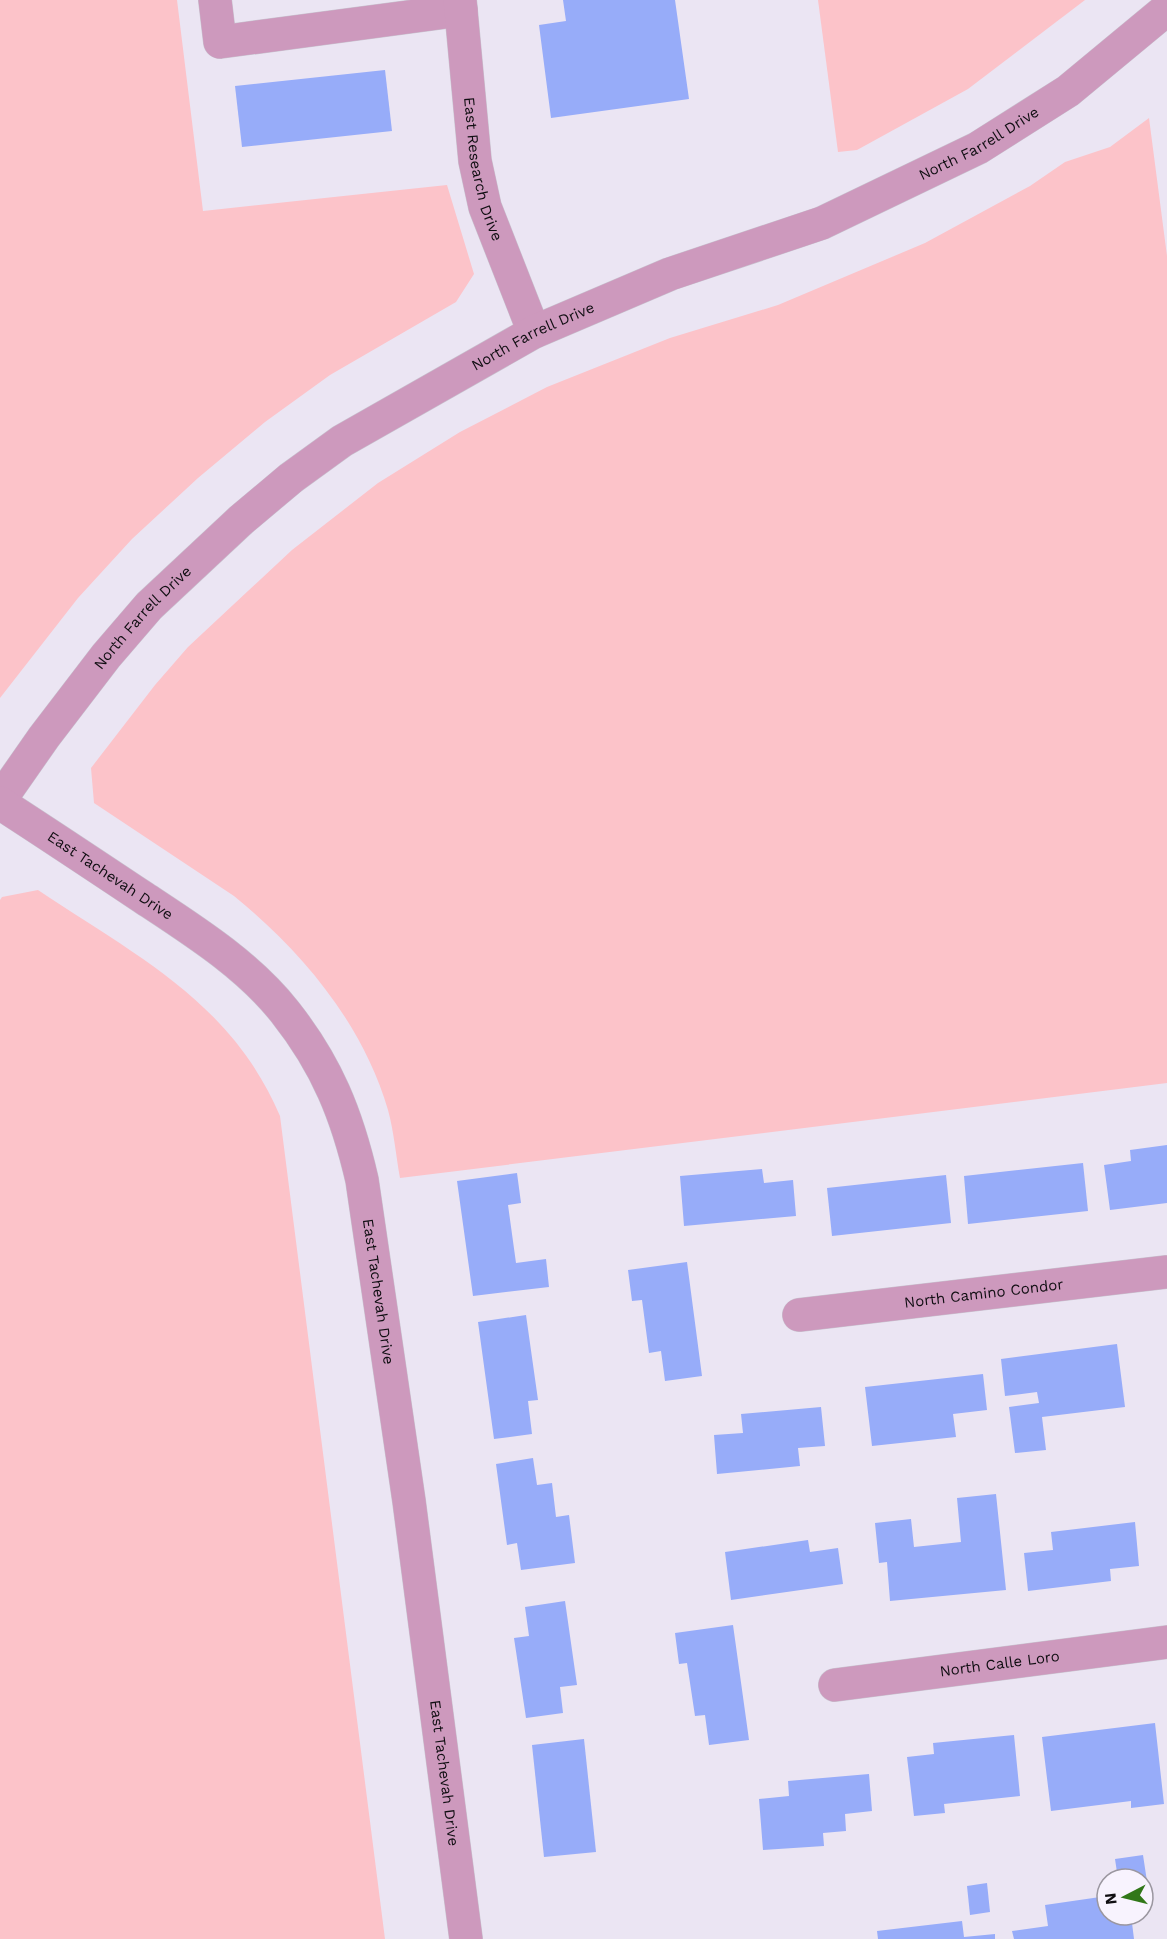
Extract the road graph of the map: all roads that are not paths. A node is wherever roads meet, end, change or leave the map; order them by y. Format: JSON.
{"nodes":[{"id":1,"x":215,"y":0,"type":"edge"},
{"id":2,"x":460,"y":5,"type":"edge"},
{"id":3,"x":1167,"y":9,"type":"edge"},
{"id":4,"x":534,"y":332,"type":"junction"},
{"id":5,"x":0,"y":802,"type":"edge"},
{"id":6,"x":1167,"y":1272,"type":"edge"},
{"id":7,"x":800,"y":1315,"type":"dead end"},
{"id":8,"x":1167,"y":1642,"type":"edge"},
{"id":9,"x":835,"y":1685,"type":"dead end"},
{"id":10,"x":466,"y":1939,"type":"edge"}],
"edges":[{"from":1,"to":2,"type":"street"},
{"from":2,"to":4,"type":"street","name":"East Research Drive"},
{"from":3,"to":4,"type":"street","name":"North Farrell Drive"},
{"from":4,"to":5,"type":"street","name":"North Farrell Drive"},
{"from":5,"to":10,"type":"street","name":"East Tachevah Drive"},
{"from":6,"to":7,"type":"street","name":"North Camino Condor"},
{"from":8,"to":9,"type":"street","name":"North Calle Loro"}]}
